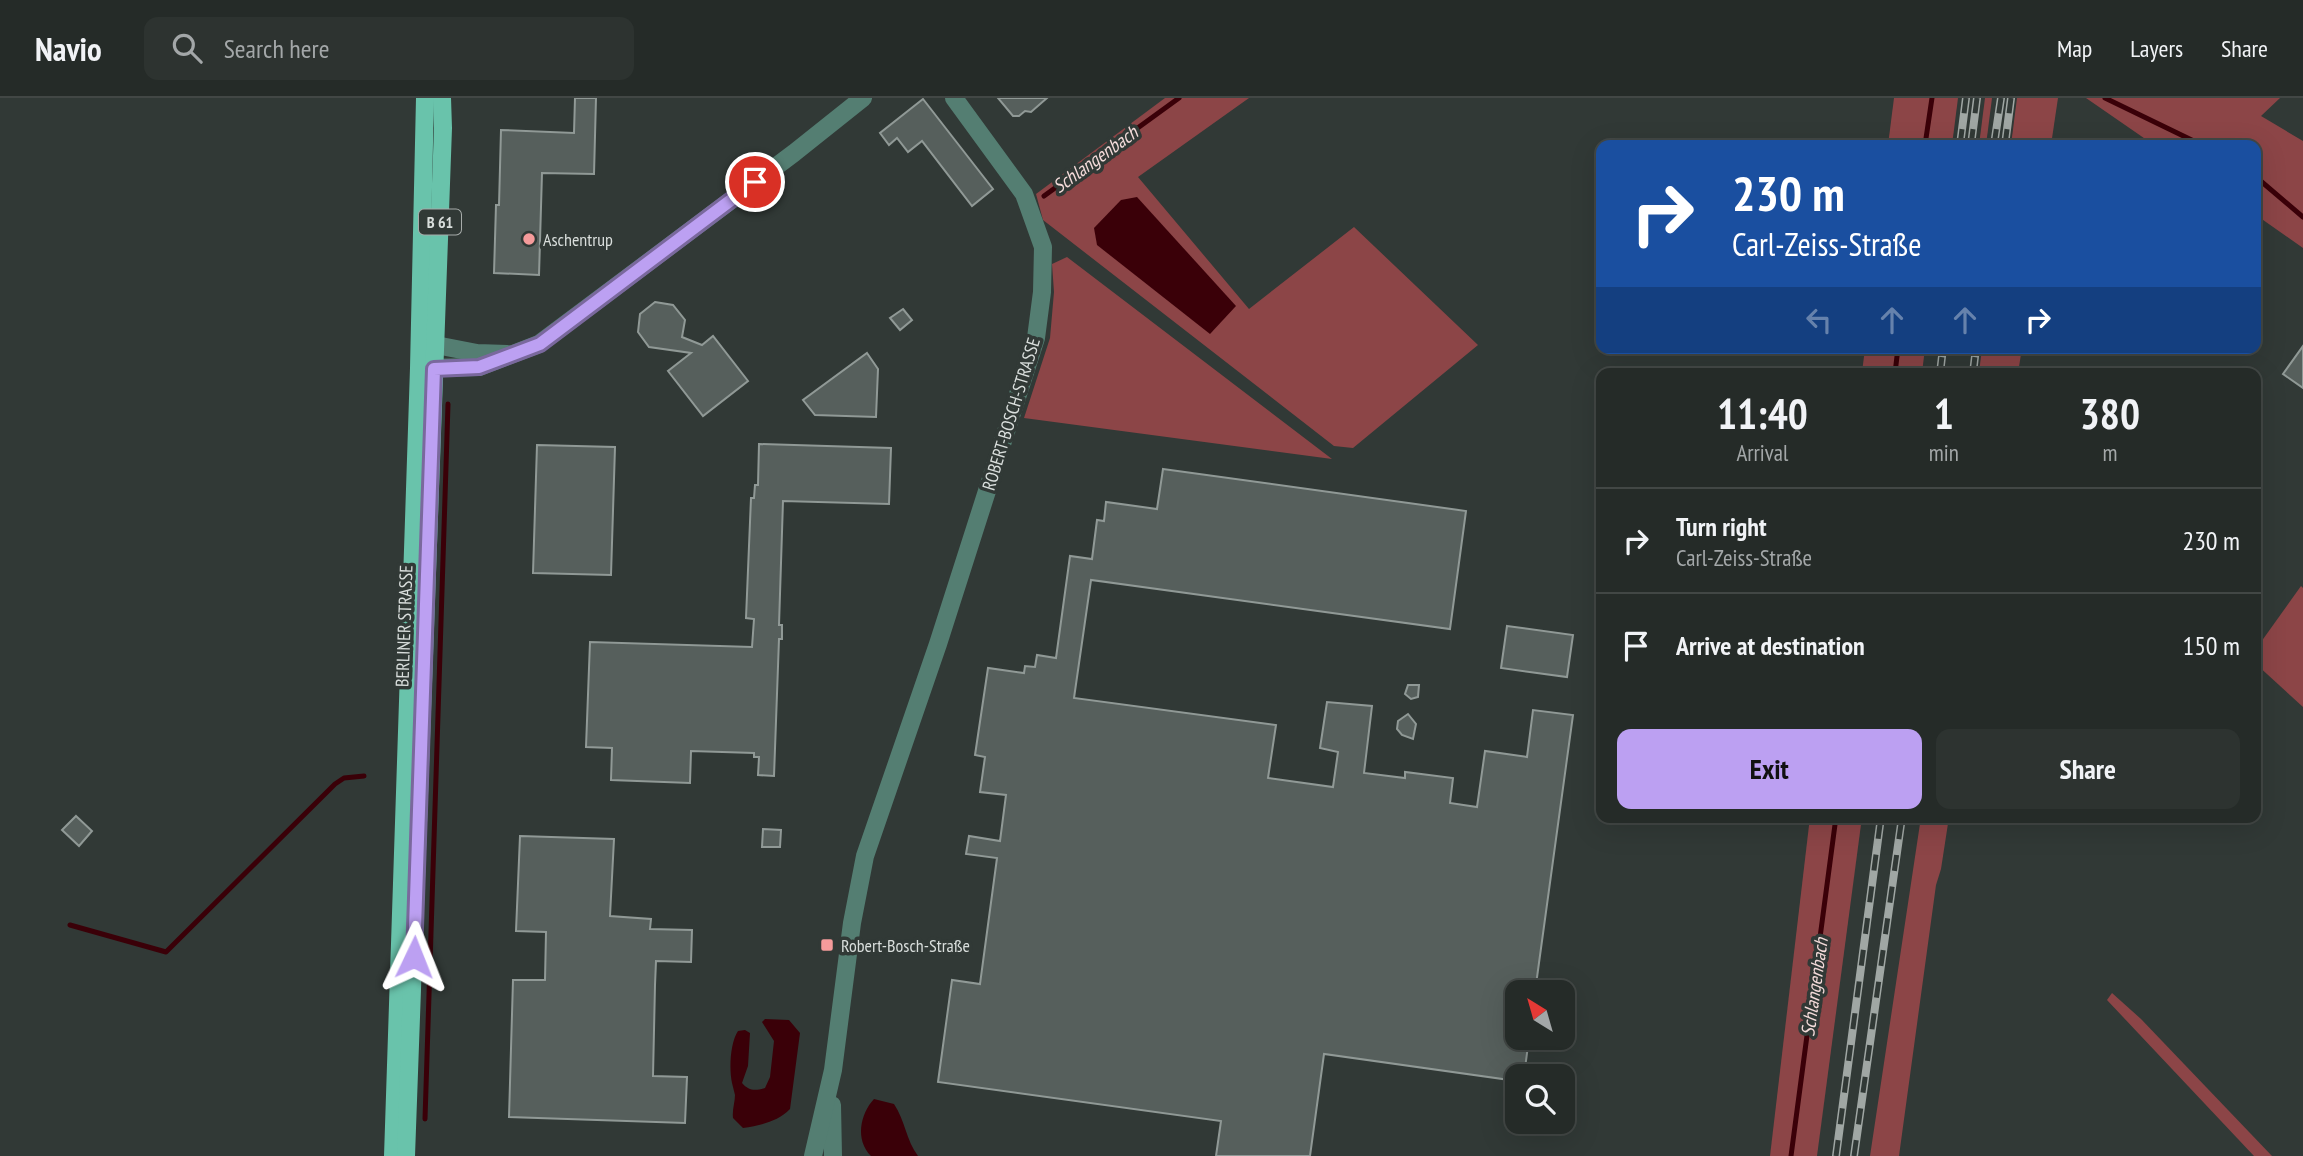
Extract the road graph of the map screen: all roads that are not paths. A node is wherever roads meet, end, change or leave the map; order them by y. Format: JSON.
{"nodes":[{"id":1,"x":425,"y":98,"type":"edge"},
{"id":2,"x":442,"y":98,"type":"edge"},
{"id":3,"x":863,"y":98,"type":"edge"},
{"id":4,"x":954,"y":98,"type":"edge"},
{"id":5,"x":427,"y":346,"type":"junction"},
{"id":6,"x":517,"y":354,"type":"junction"},
{"id":7,"x":426,"y":368,"type":"junction"},
{"id":8,"x":832,"y":1070,"type":"junction"},
{"id":9,"x":393,"y":1156,"type":"edge"},
{"id":10,"x":406,"y":1156,"type":"edge"},
{"id":11,"x":813,"y":1156,"type":"edge"},
{"id":12,"x":833,"y":1156,"type":"edge"}],
"edges":[{"from":1,"to":5,"type":"main road","name":"BERLINER STRASSE","number":"B 61"},
{"from":2,"to":5,"type":"main road","name":"BERLINER STRASSE","number":"B 61"},
{"from":3,"to":6,"type":"street"},
{"from":4,"to":8,"type":"street","name":"ROBERT-BOSCH-STRASSE"},
{"from":5,"to":6,"type":"street"},
{"from":5,"to":7,"type":"main road","name":"BERLINER STRASSE","number":"B 61"},
{"from":6,"to":7,"type":"street"},
{"from":7,"to":9,"type":"main road","name":"BERLINER STRASSE","number":"B 61"},
{"from":7,"to":10,"type":"main road","name":"BERLINER STRASSE","number":"B 61"},
{"from":8,"to":11,"type":"street","name":"ROBERT-BOSCH-STRASSE"},
{"from":8,"to":12,"type":"street","name":"ROBERT-BOSCH-STRASSE"}]}
